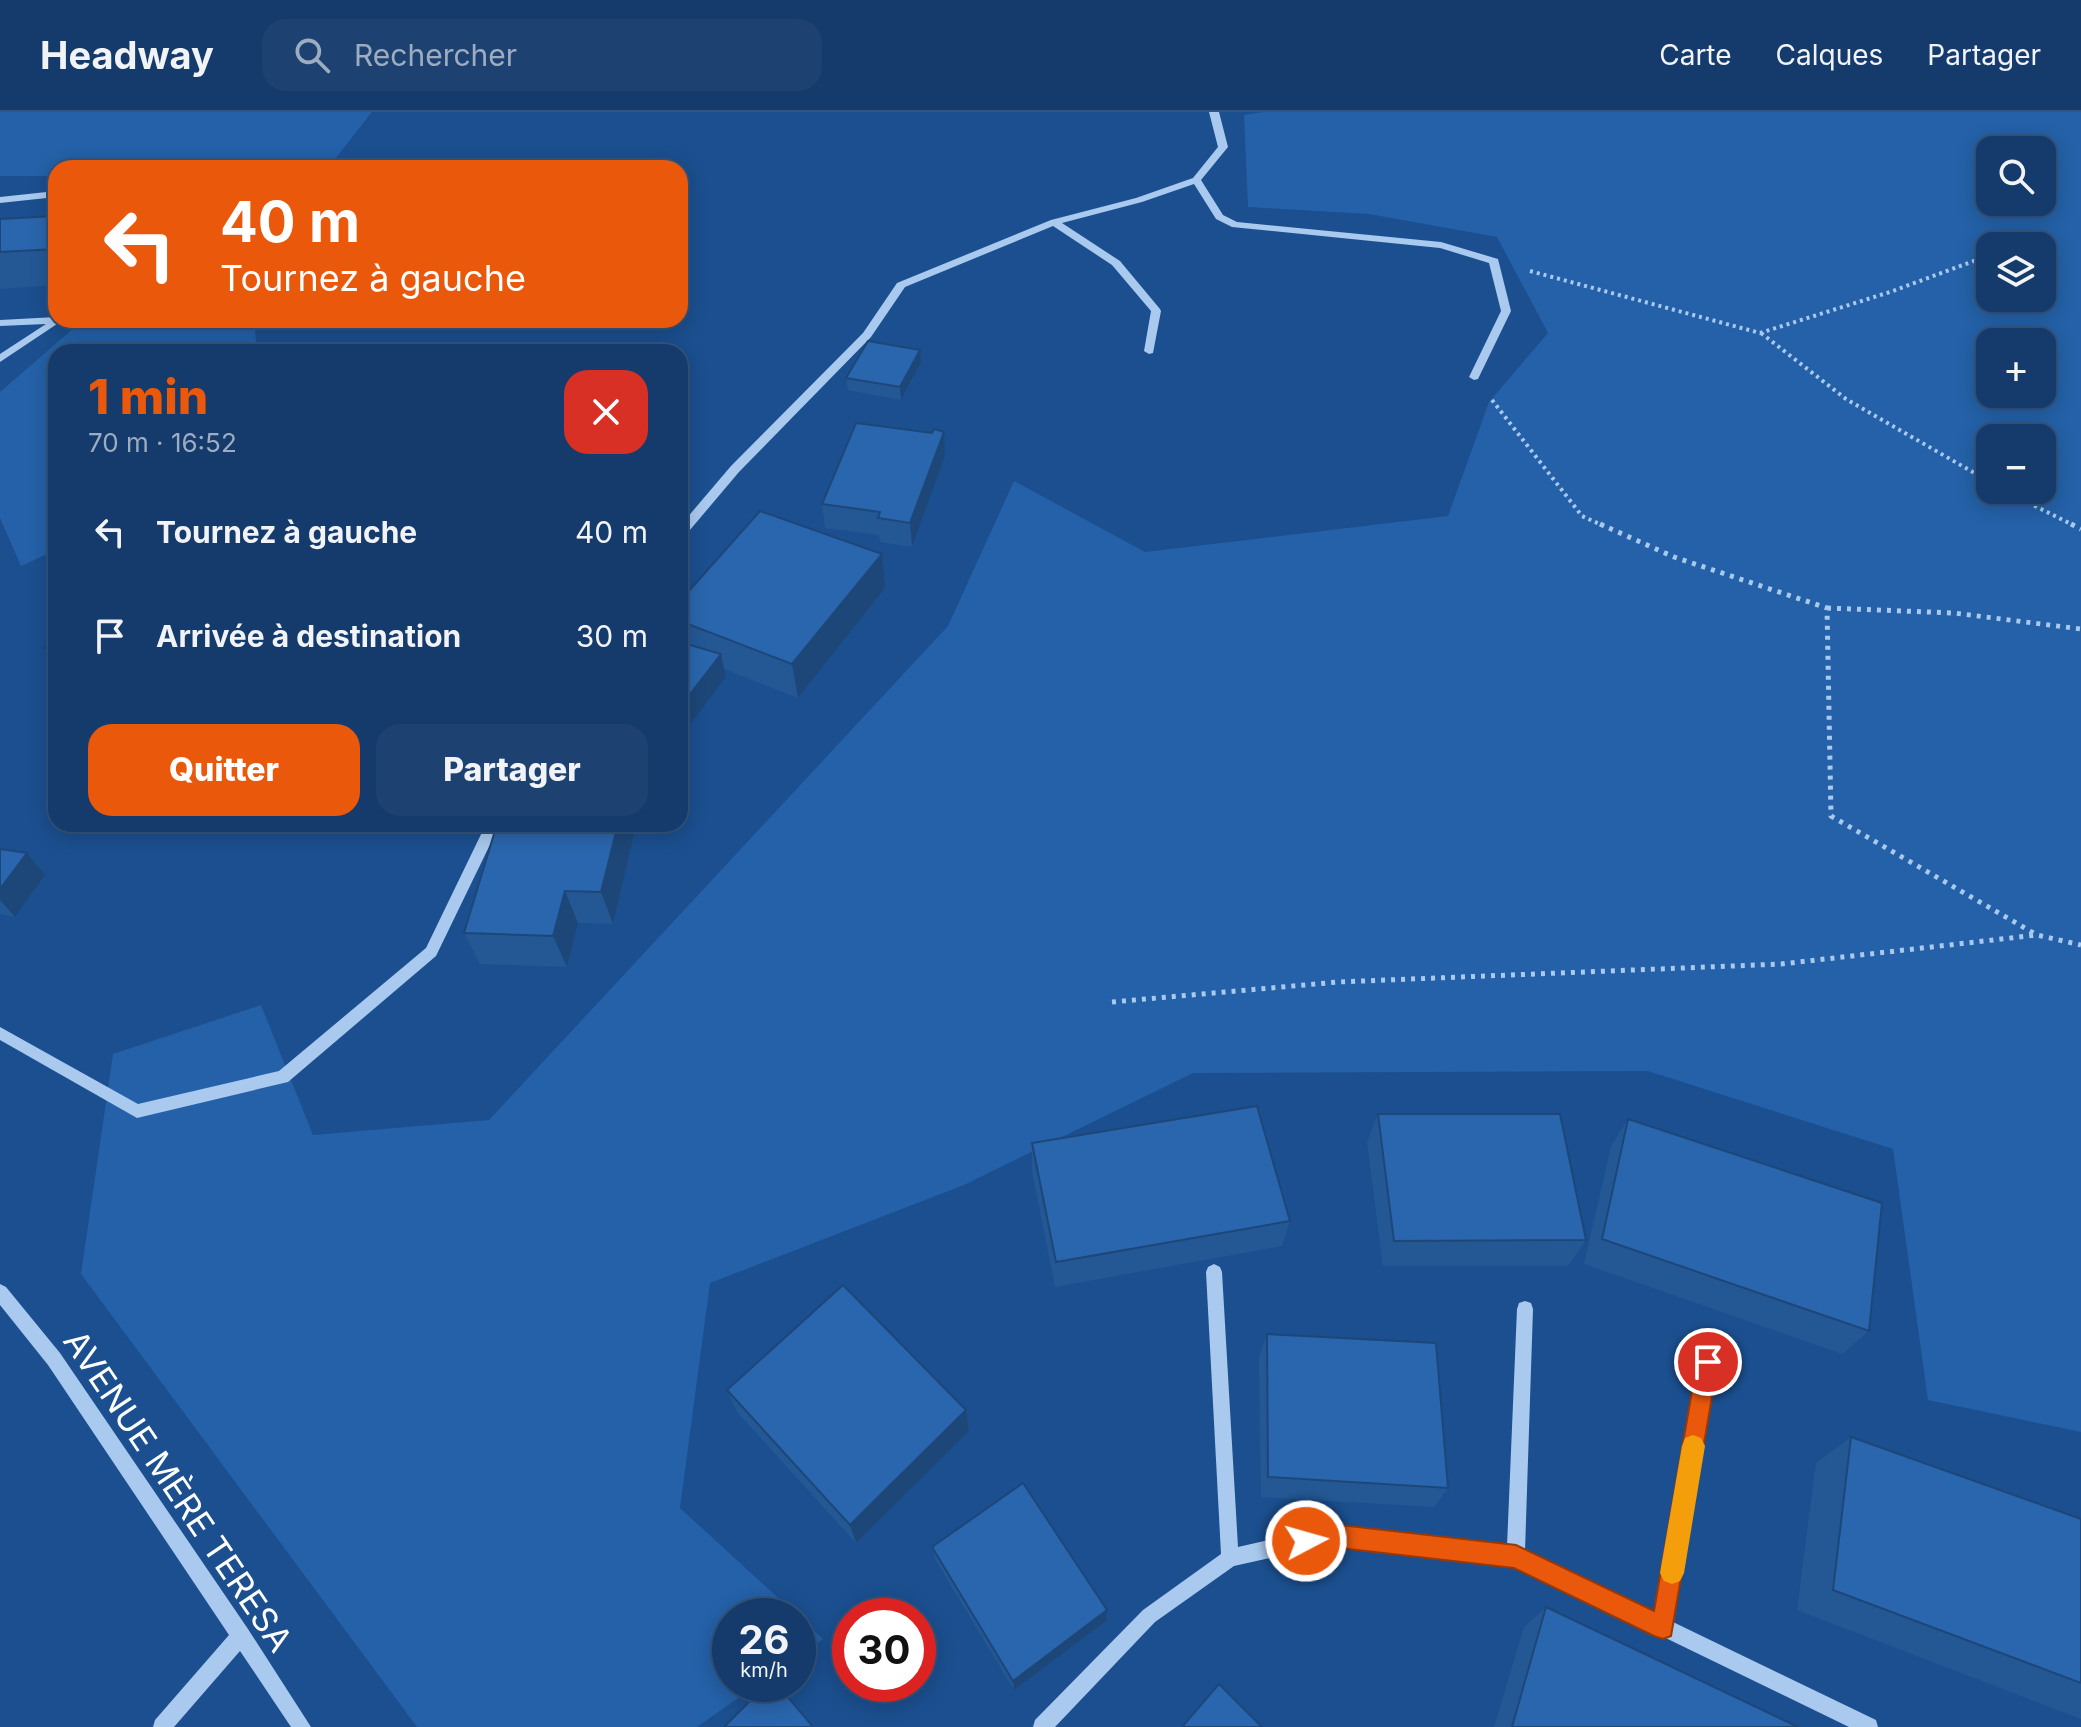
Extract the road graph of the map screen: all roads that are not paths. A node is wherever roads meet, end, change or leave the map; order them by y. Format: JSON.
{"nodes":[{"id":1,"x":1214,"y":112,"type":"edge"},
{"id":2,"x":1196,"y":180,"type":"junction"},
{"id":3,"x":48,"y":195,"type":"edge"},
{"id":4,"x":0,"y":200,"type":"edge"},
{"id":5,"x":1054,"y":222,"type":"junction"},
{"id":6,"x":48,"y":320,"type":"edge"},
{"id":7,"x":0,"y":323,"type":"edge"},
{"id":8,"x":48,"y":326,"type":"edge"},
{"id":9,"x":1149,"y":351,"type":"dead end"},
{"id":10,"x":0,"y":359,"type":"edge"},
{"id":11,"x":1474,"y":377,"type":"road end"},
{"id":12,"x":688,"y":525,"type":"edge"},
{"id":13,"x":489,"y":832,"type":"edge"},
{"id":14,"x":0,"y":1033,"type":"edge"},
{"id":15,"x":1214,"y":1272,"type":"edge"},
{"id":16,"x":0,"y":1292,"type":"edge"},
{"id":17,"x":1525,"y":1309,"type":"dead end"},
{"id":18,"x":1708,"y":1362,"type":"dead end"},
{"id":19,"x":1516,"y":1556,"type":"junction"},
{"id":20,"x":1230,"y":1558,"type":"junction"},
{"id":21,"x":1663,"y":1627,"type":"junction"},
{"id":22,"x":242,"y":1635,"type":"junction"},
{"id":23,"x":162,"y":1727,"type":"edge"},
{"id":24,"x":302,"y":1727,"type":"edge"},
{"id":25,"x":1042,"y":1727,"type":"edge"},
{"id":26,"x":1869,"y":1727,"type":"edge"}],
"edges":[{"from":1,"to":2,"type":"street"},
{"from":2,"to":5,"type":"street"},
{"from":2,"to":11,"type":"street"},
{"from":3,"to":4,"type":"street"},
{"from":5,"to":9,"type":"street"},
{"from":5,"to":12,"type":"street"},
{"from":6,"to":7,"type":"street"},
{"from":8,"to":10,"type":"street"},
{"from":13,"to":14,"type":"street"},
{"from":15,"to":20,"type":"street"},
{"from":16,"to":22,"type":"street","name":"AVENUE MÈRE TERESA"},
{"from":17,"to":19,"type":"street"},
{"from":18,"to":21,"type":"street"},
{"from":19,"to":20,"type":"street"},
{"from":19,"to":21,"type":"street"},
{"from":20,"to":25,"type":"street"},
{"from":21,"to":26,"type":"street"},
{"from":22,"to":23,"type":"street"},
{"from":22,"to":24,"type":"street","name":"AVENUE MÈRE TERESA"}]}
